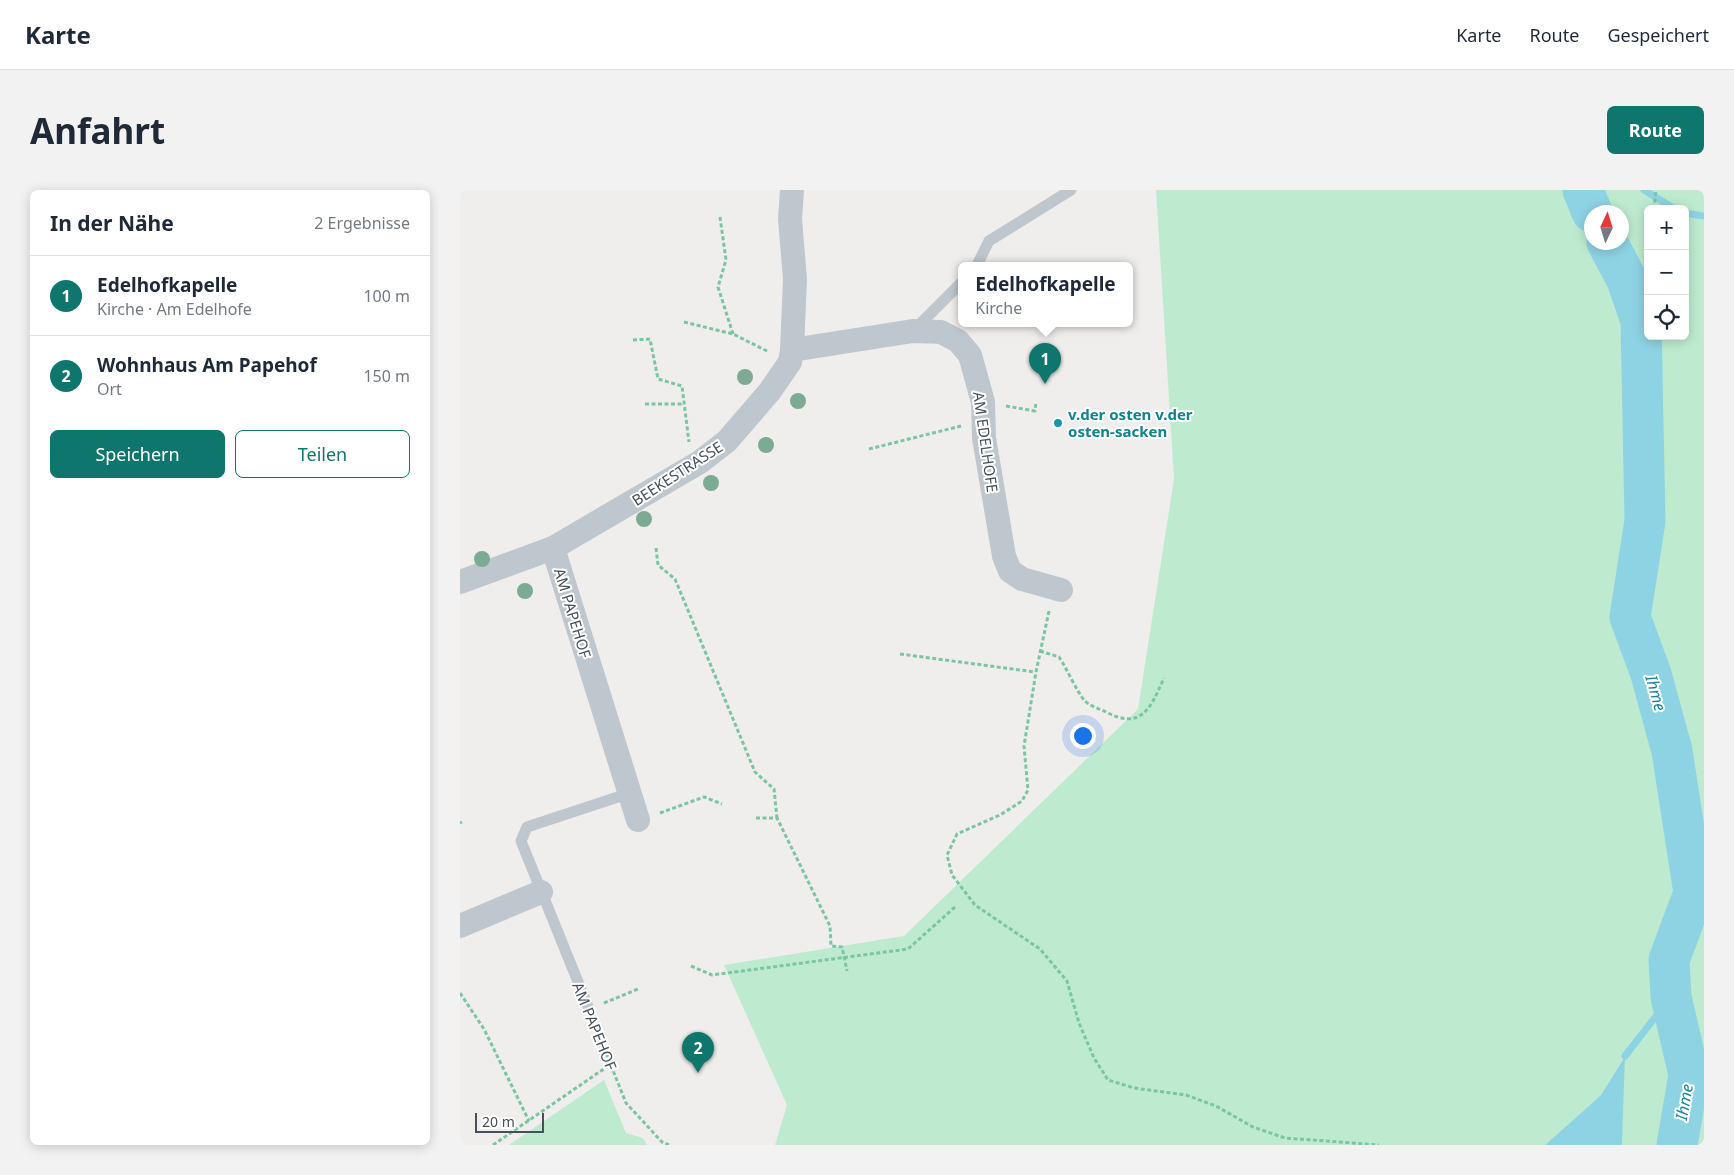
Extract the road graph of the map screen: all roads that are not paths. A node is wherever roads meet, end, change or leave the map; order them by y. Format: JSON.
{"nodes":[{"id":1,"x":792,"y":190,"type":"edge"},
{"id":2,"x":1071,"y":190,"type":"edge"},
{"id":3,"x":978,"y":262,"type":"edge"},
{"id":4,"x":958,"y":285,"type":"edge"},
{"id":5,"x":913,"y":331,"type":"junction"},
{"id":6,"x":791,"y":356,"type":"junction"},
{"id":7,"x":553,"y":548,"type":"junction"},
{"id":8,"x":460,"y":582,"type":"edge"},
{"id":9,"x":1057,"y":589,"type":"road end"},
{"id":10,"x":630,"y":793,"type":"junction"},
{"id":11,"x":638,"y":820,"type":"road end"},
{"id":12,"x":541,"y":892,"type":"junction"},
{"id":13,"x":460,"y":926,"type":"edge"},
{"id":14,"x":589,"y":1009,"type":"road end"}],
"edges":[{"from":1,"to":6,"type":"street"},
{"from":2,"to":3,"type":"lane"},
{"from":4,"to":5,"type":"lane"},
{"from":5,"to":6,"type":"street","name":"AM EDELHOFE"},
{"from":5,"to":9,"type":"street","name":"AM EDELHOFE"},
{"from":6,"to":7,"type":"street","name":"BEEKESTRASSE"},
{"from":7,"to":8,"type":"street","name":"BEEKESTRASSE"},
{"from":7,"to":10,"type":"street","name":"AM PAPEHOF"},
{"from":10,"to":11,"type":"street","name":"AM PAPEHOF"},
{"from":10,"to":12,"type":"lane","name":"AM PAPEHOF"},
{"from":12,"to":13,"type":"street"},
{"from":12,"to":14,"type":"lane","name":"AM PAPEHOF"}]}
